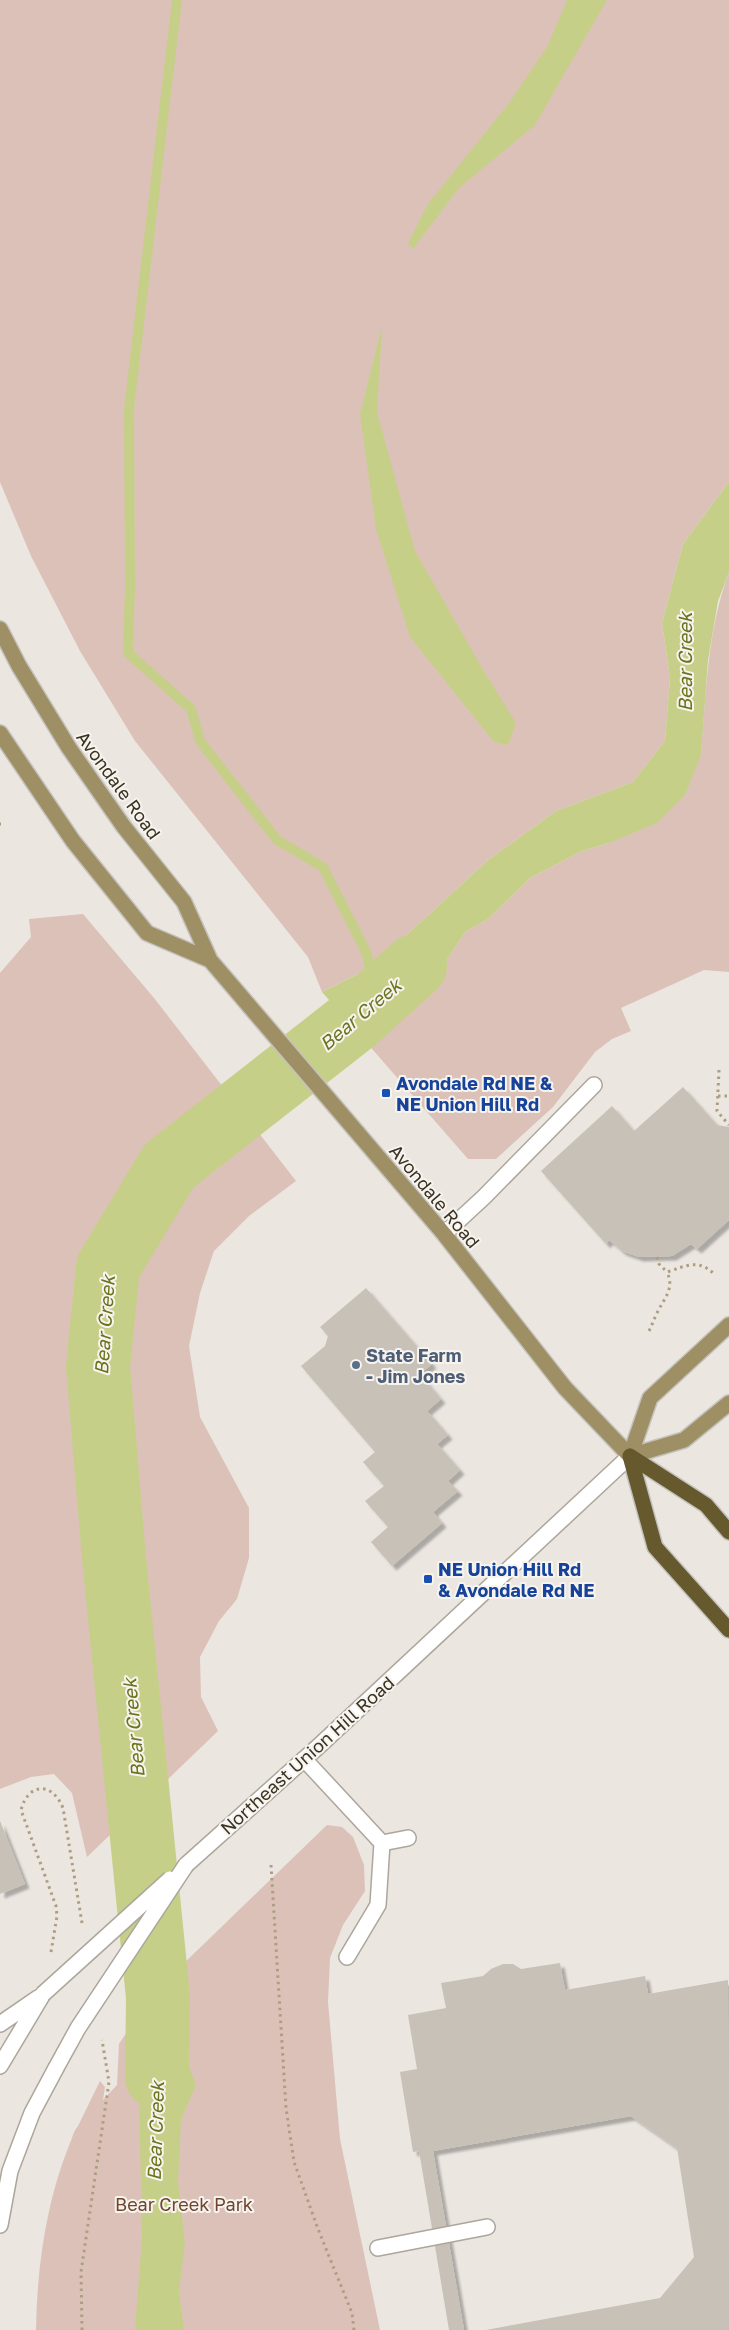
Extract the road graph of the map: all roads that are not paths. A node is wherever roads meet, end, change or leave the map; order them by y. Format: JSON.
{"nodes":[{"id":1,"x":0,"y":629,"type":"edge"},
{"id":2,"x":0,"y":733,"type":"edge"},
{"id":3,"x":210,"y":960,"type":"junction"},
{"id":4,"x":594,"y":1085,"type":"dead end"},
{"id":5,"x":444,"y":1234,"type":"junction"},
{"id":6,"x":729,"y":1325,"type":"edge"},
{"id":7,"x":729,"y":1403,"type":"edge"},
{"id":8,"x":630,"y":1456,"type":"junction"},
{"id":9,"x":729,"y":1532,"type":"edge"},
{"id":10,"x":729,"y":1630,"type":"edge"},
{"id":11,"x":304,"y":1759,"type":"junction"},
{"id":12,"x":408,"y":1838,"type":"dead end"},
{"id":13,"x":382,"y":1843,"type":"junction"},
{"id":14,"x":186,"y":1864,"type":"junction"},
{"id":15,"x":346,"y":1957,"type":"dead end"},
{"id":16,"x":43,"y":1994,"type":"junction"},
{"id":17,"x":0,"y":2024,"type":"edge"},
{"id":18,"x":0,"y":2066,"type":"edge"},
{"id":19,"x":0,"y":2225,"type":"edge"},
{"id":20,"x":487,"y":2228,"type":"dead end"},
{"id":21,"x":378,"y":2248,"type":"dead end"}],
"edges":[{"from":1,"to":3,"type":"main road","name":"Avondale Road"},
{"from":2,"to":3,"type":"main road","name":"Avondale Road"},
{"from":3,"to":5,"type":"main road","name":"Avondale Road"},
{"from":4,"to":5,"type":"street"},
{"from":5,"to":8,"type":"main road","name":"Avondale Road"},
{"from":6,"to":8,"type":"main road","name":"Northeast Union Hill Road"},
{"from":7,"to":8,"type":"main road","name":"Northeast Union Hill Road"},
{"from":8,"to":9,"type":"highway"},
{"from":8,"to":10,"type":"highway"},
{"from":8,"to":11,"type":"street","name":"Northeast Union Hill Road"},
{"from":11,"to":13,"type":"street"},
{"from":11,"to":14,"type":"street","name":"Northeast Union Hill Road"},
{"from":12,"to":13,"type":"street"},
{"from":13,"to":15,"type":"street"},
{"from":14,"to":16,"type":"street","name":"Northeast Union Hill Road","bridge":true},
{"from":14,"to":19,"type":"street","bridge":true},
{"from":16,"to":17,"type":"street"},
{"from":16,"to":18,"type":"street","name":"Northeast Union Hill Road"},
{"from":20,"to":21,"type":"street"}]}
